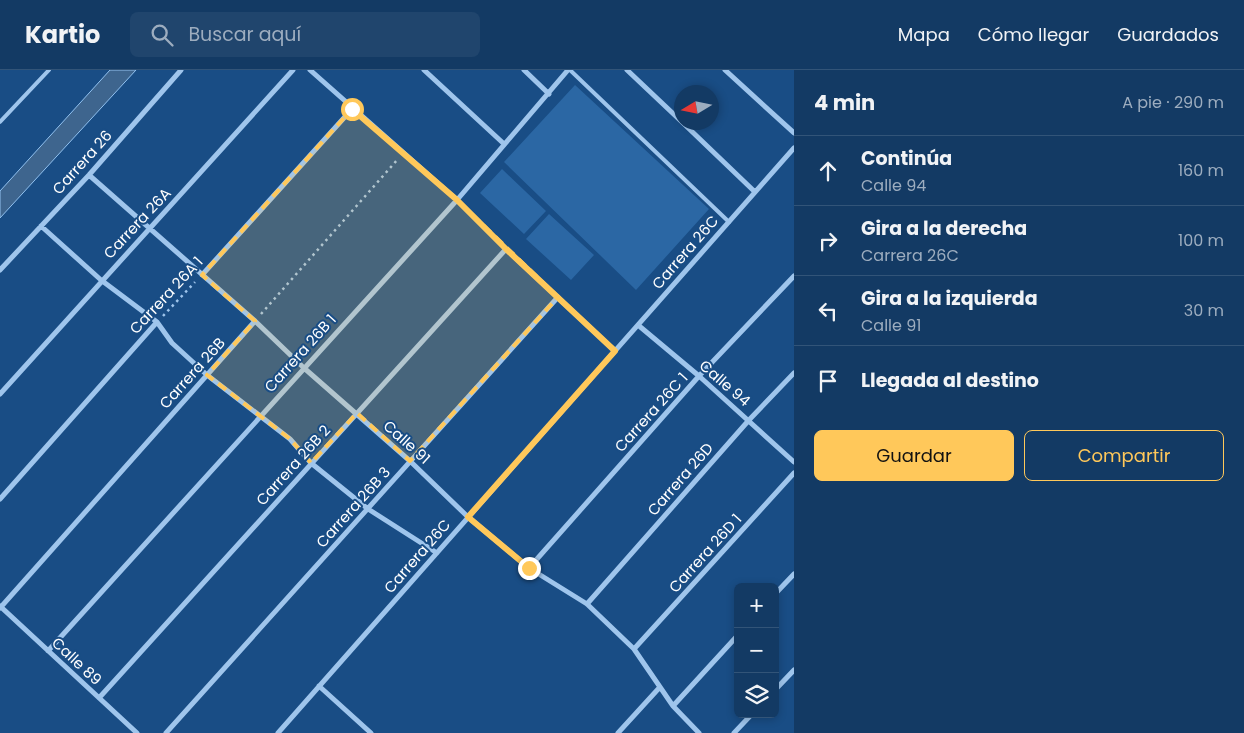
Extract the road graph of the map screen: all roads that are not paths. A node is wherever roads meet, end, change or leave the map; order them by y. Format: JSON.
{"nodes":[{"id":1,"x":49,"y":70,"type":"edge"},
{"id":2,"x":181,"y":70,"type":"edge"},
{"id":3,"x":293,"y":70,"type":"edge"},
{"id":4,"x":310,"y":70,"type":"edge"},
{"id":5,"x":424,"y":70,"type":"edge"},
{"id":6,"x":524,"y":70,"type":"edge"},
{"id":7,"x":569,"y":70,"type":"edge"},
{"id":8,"x":627,"y":70,"type":"edge"},
{"id":9,"x":725,"y":70,"type":"edge"},
{"id":10,"x":549,"y":94,"type":"junction"},
{"id":11,"x":352,"y":109,"type":"junction"},
{"id":12,"x":674,"y":114,"type":"edge"},
{"id":13,"x":0,"y":122,"type":"edge"},
{"id":14,"x":690,"y":130,"type":"edge"},
{"id":15,"x":794,"y":133,"type":"edge"},
{"id":16,"x":503,"y":144,"type":"junction"},
{"id":17,"x":794,"y":148,"type":"edge"},
{"id":18,"x":89,"y":175,"type":"junction"},
{"id":19,"x":755,"y":192,"type":"junction"},
{"id":20,"x":457,"y":200,"type":"junction"},
{"id":21,"x":729,"y":222,"type":"junction"},
{"id":22,"x":41,"y":226,"type":"junction"},
{"id":23,"x":150,"y":228,"type":"junction"},
{"id":24,"x":506,"y":249,"type":"junction"},
{"id":25,"x":0,"y":270,"type":"edge"},
{"id":26,"x":202,"y":275,"type":"junction"},
{"id":27,"x":794,"y":276,"type":"edge"},
{"id":28,"x":101,"y":280,"type":"junction"},
{"id":29,"x":558,"y":297,"type":"junction"},
{"id":30,"x":255,"y":321,"type":"junction"},
{"id":31,"x":157,"y":322,"type":"junction"},
{"id":32,"x":638,"y":325,"type":"junction"},
{"id":33,"x":615,"y":351,"type":"junction"},
{"id":34,"x":304,"y":368,"type":"junction"},
{"id":35,"x":794,"y":373,"type":"edge"},
{"id":36,"x":207,"y":375,"type":"junction"},
{"id":37,"x":699,"y":376,"type":"junction"},
{"id":38,"x":0,"y":394,"type":"edge"},
{"id":39,"x":357,"y":413,"type":"junction"},
{"id":40,"x":261,"y":416,"type":"junction"},
{"id":41,"x":749,"y":420,"type":"junction"},
{"id":42,"x":410,"y":461,"type":"junction"},
{"id":43,"x":794,"y":462,"type":"edge"},
{"id":44,"x":311,"y":463,"type":"junction"},
{"id":45,"x":794,"y":473,"type":"edge"},
{"id":46,"x":0,"y":499,"type":"edge"},
{"id":47,"x":368,"y":509,"type":"junction"},
{"id":48,"x":468,"y":517,"type":"junction"},
{"id":49,"x":437,"y":553,"type":"junction"},
{"id":50,"x":529,"y":568,"type":"junction"},
{"id":51,"x":794,"y":574,"type":"edge"},
{"id":52,"x":779,"y":590,"type":"edge"},
{"id":53,"x":587,"y":604,"type":"junction"},
{"id":54,"x":0,"y":607,"type":"edge"},
{"id":55,"x":734,"y":639,"type":"edge"},
{"id":56,"x":634,"y":649,"type":"junction"},
{"id":57,"x":48,"y":651,"type":"junction"},
{"id":58,"x":794,"y":670,"type":"edge"},
{"id":59,"x":319,"y":686,"type":"junction"},
{"id":60,"x":779,"y":686,"type":"edge"},
{"id":61,"x":660,"y":687,"type":"junction"},
{"id":62,"x":99,"y":698,"type":"junction"},
{"id":63,"x":673,"y":706,"type":"junction"},
{"id":64,"x":748,"y":718,"type":"edge"},
{"id":65,"x":137,"y":733,"type":"edge"},
{"id":66,"x":166,"y":733,"type":"edge"},
{"id":67,"x":278,"y":733,"type":"edge"},
{"id":68,"x":370,"y":733,"type":"edge"},
{"id":69,"x":618,"y":733,"type":"edge"},
{"id":70,"x":700,"y":733,"type":"edge"},
{"id":71,"x":734,"y":733,"type":"edge"}],
"edges":[{"from":1,"to":13,"type":"lane"},
{"from":2,"to":18,"type":"street","name":"Carrera 26"},
{"from":3,"to":23,"type":"street","name":"Carrera 26A"},
{"from":4,"to":11,"type":"street"},
{"from":5,"to":16,"type":"street"},
{"from":6,"to":10,"type":"street"},
{"from":7,"to":10,"type":"street","name":"Carrera 26B 1"},
{"from":7,"to":21,"type":"lane"},
{"from":8,"to":12,"type":"street"},
{"from":9,"to":15,"type":"street"},
{"from":10,"to":16,"type":"street","name":"Carrera 26B 1"},
{"from":11,"to":20,"type":"street"},
{"from":11,"to":26,"type":"street","name":"Carrera 26A 1"},
{"from":14,"to":19,"type":"street"},
{"from":16,"to":20,"type":"street","name":"Carrera 26B 1"},
{"from":17,"to":19,"type":"street","name":"Carrera 26C"},
{"from":18,"to":22,"type":"street","name":"Carrera 26"},
{"from":18,"to":23,"type":"street","name":"Calle 91"},
{"from":19,"to":21,"type":"street","name":"Carrera 26C"},
{"from":20,"to":24,"type":"street"},
{"from":20,"to":34,"type":"street","name":"Carrera 26B 1"},
{"from":21,"to":32,"type":"street","name":"Carrera 26C"},
{"from":22,"to":25,"type":"street","name":"Carrera 26"},
{"from":22,"to":28,"type":"street"},
{"from":23,"to":26,"type":"street","name":"Calle 91"},
{"from":23,"to":28,"type":"street","name":"Carrera 26A"},
{"from":24,"to":29,"type":"street"},
{"from":24,"to":39,"type":"street","name":"Carrera 26B 2"},
{"from":26,"to":30,"type":"street","name":"Calle 91"},
{"from":27,"to":37,"type":"street","name":"Carrera 26C 1"},
{"from":28,"to":31,"type":"street"},
{"from":28,"to":38,"type":"street","name":"Carrera 26A"},
{"from":29,"to":33,"type":"street"},
{"from":29,"to":42,"type":"street","name":"Carrera 26B 3"},
{"from":30,"to":34,"type":"street","name":"Calle 91"},
{"from":30,"to":36,"type":"street","name":"Carrera 26B"},
{"from":31,"to":36,"type":"street"},
{"from":31,"to":46,"type":"street","name":"Carrera 26A 1"},
{"from":32,"to":33,"type":"street","name":"Carrera 26C"},
{"from":32,"to":37,"type":"street","name":"Calle 94"},
{"from":33,"to":48,"type":"street","name":"Carrera 26C"},
{"from":34,"to":39,"type":"street","name":"Calle 91"},
{"from":34,"to":40,"type":"street","name":"Carrera 26B 1"},
{"from":35,"to":41,"type":"street","name":"Carrera 26D"},
{"from":36,"to":40,"type":"street"},
{"from":36,"to":54,"type":"street","name":"Carrera 26B"},
{"from":37,"to":41,"type":"street","name":"Calle 94"},
{"from":37,"to":50,"type":"street","name":"Carrera 26C 1"},
{"from":39,"to":42,"type":"street","name":"Calle 91"},
{"from":39,"to":44,"type":"street","name":"Carrera 26B 2"},
{"from":40,"to":44,"type":"street"},
{"from":40,"to":57,"type":"street","name":"Carrera 26B 1"},
{"from":41,"to":43,"type":"street","name":"Calle 94"},
{"from":41,"to":53,"type":"street","name":"Carrera 26D"},
{"from":42,"to":47,"type":"street","name":"Carrera 26B 3"},
{"from":42,"to":48,"type":"street","name":"Calle 91"},
{"from":44,"to":47,"type":"street"},
{"from":44,"to":62,"type":"street","name":"Carrera 26B 2"},
{"from":45,"to":56,"type":"street","name":"Carrera 26D 1"},
{"from":47,"to":49,"type":"street"},
{"from":47,"to":66,"type":"street","name":"Carrera 26B 3"},
{"from":48,"to":49,"type":"street","name":"Carrera 26C"},
{"from":48,"to":50,"type":"street","name":"Calle 91"},
{"from":49,"to":59,"type":"street","name":"Carrera 26C"},
{"from":50,"to":53,"type":"street","name":"Calle 91"},
{"from":51,"to":52,"type":"street"},
{"from":53,"to":56,"type":"street","name":"Calle 91"},
{"from":54,"to":57,"type":"street","name":"Calle 89"},
{"from":55,"to":63,"type":"street"},
{"from":56,"to":61,"type":"street","name":"Calle 91"},
{"from":57,"to":62,"type":"street","name":"Calle 89"},
{"from":58,"to":60,"type":"street"},
{"from":59,"to":67,"type":"street","name":"Carrera 26C"},
{"from":59,"to":68,"type":"street"},
{"from":61,"to":63,"type":"street","name":"Calle 91"},
{"from":61,"to":69,"type":"street"},
{"from":62,"to":65,"type":"street","name":"Calle 89"},
{"from":63,"to":70,"type":"street","name":"Calle 91"},
{"from":64,"to":71,"type":"street"}]}
